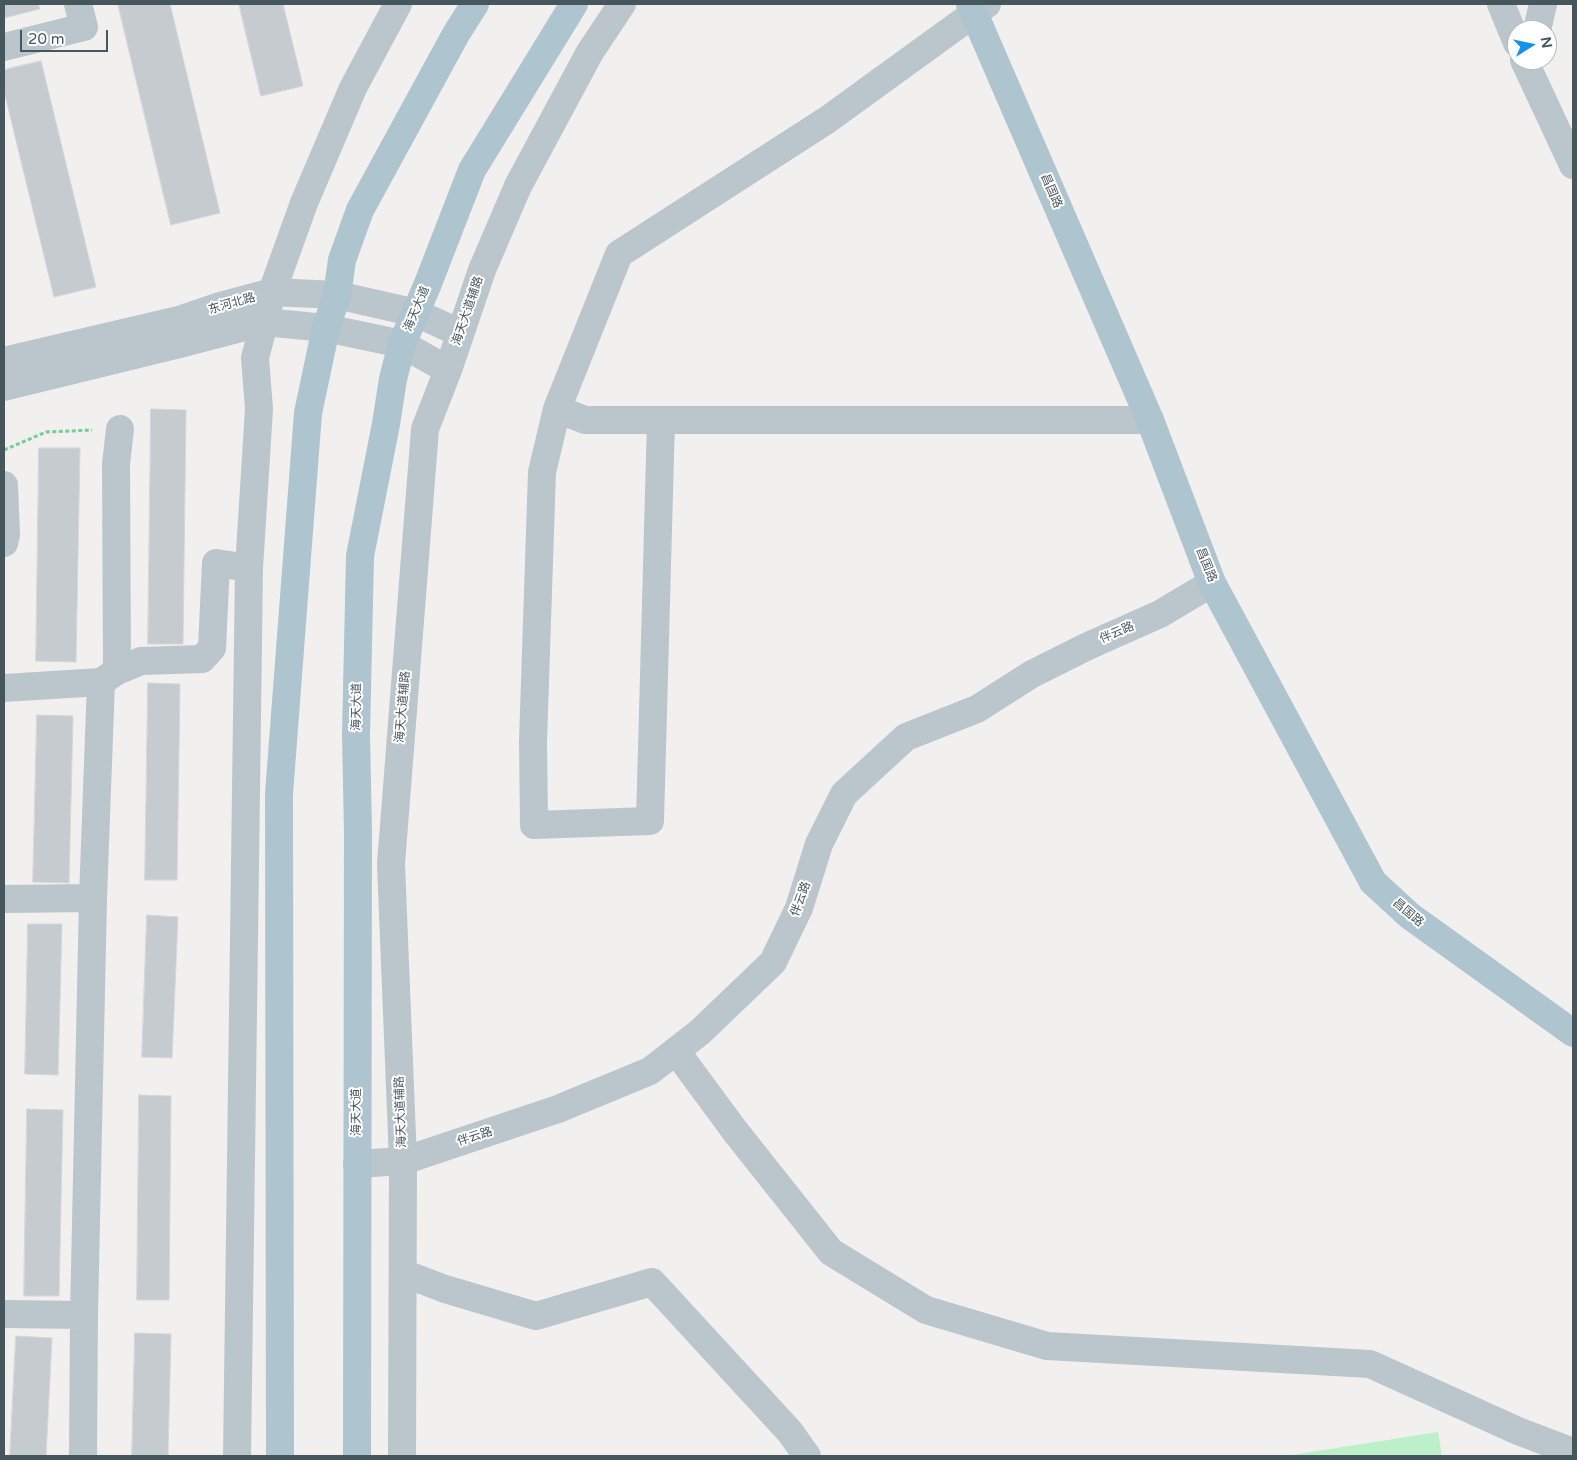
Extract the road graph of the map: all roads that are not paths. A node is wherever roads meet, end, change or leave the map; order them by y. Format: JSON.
{"nodes":[{"id":1,"x":78,"y":4,"type":"edge"},
{"id":2,"x":398,"y":4,"type":"edge"},
{"id":3,"x":476,"y":4,"type":"edge"},
{"id":4,"x":574,"y":4,"type":"edge"},
{"id":5,"x":622,"y":4,"type":"edge"},
{"id":6,"x":1501,"y":4,"type":"edge"},
{"id":7,"x":1543,"y":4,"type":"edge"},
{"id":8,"x":977,"y":7,"type":"edge"},
{"id":9,"x":1508,"y":20,"type":"edge"},
{"id":10,"x":1540,"y":20,"type":"edge"},
{"id":11,"x":4,"y":47,"type":"edge"},
{"id":12,"x":1531,"y":70,"type":"edge"},
{"id":13,"x":1573,"y":165,"type":"edge"},
{"id":14,"x":272,"y":292,"type":"junction"},
{"id":15,"x":336,"y":295,"type":"junction"},
{"id":16,"x":416,"y":313,"type":"junction"},
{"id":17,"x":264,"y":322,"type":"junction"},
{"id":18,"x":326,"y":328,"type":"junction"},
{"id":19,"x":460,"y":333,"type":"junction"},
{"id":20,"x":402,"y":344,"type":"junction"},
{"id":21,"x":4,"y":361,"type":"edge"},
{"id":22,"x":448,"y":370,"type":"junction"},
{"id":23,"x":4,"y":387,"type":"edge"},
{"id":24,"x":558,"y":409,"type":"junction"},
{"id":25,"x":661,"y":420,"type":"junction"},
{"id":26,"x":1150,"y":420,"type":"junction"},
{"id":27,"x":120,"y":429,"type":"road end"},
{"id":28,"x":4,"y":485,"type":"edge"},
{"id":29,"x":4,"y":543,"type":"edge"},
{"id":30,"x":249,"y":568,"type":"junction"},
{"id":31,"x":1212,"y":583,"type":"junction"},
{"id":32,"x":109,"y":677,"type":"junction"},
{"id":33,"x":4,"y":688,"type":"edge"},
{"id":34,"x":93,"y":898,"type":"junction"},
{"id":35,"x":4,"y":899,"type":"edge"},
{"id":36,"x":1573,"y":1033,"type":"edge"},
{"id":37,"x":676,"y":1051,"type":"junction"},
{"id":38,"x":403,"y":1161,"type":"junction"},
{"id":39,"x":357,"y":1164,"type":"junction"},
{"id":40,"x":403,"y":1273,"type":"junction"},
{"id":41,"x":4,"y":1314,"type":"edge"},
{"id":42,"x":84,"y":1315,"type":"junction"},
{"id":43,"x":1573,"y":1452,"type":"edge"},
{"id":44,"x":83,"y":1456,"type":"edge"},
{"id":45,"x":238,"y":1456,"type":"edge"},
{"id":46,"x":280,"y":1456,"type":"edge"},
{"id":47,"x":357,"y":1456,"type":"edge"},
{"id":48,"x":402,"y":1456,"type":"edge"},
{"id":49,"x":807,"y":1456,"type":"edge"}],
"edges":[{"from":1,"to":11,"type":"street"},
{"from":2,"to":14,"type":"street"},
{"from":3,"to":15,"type":"main road"},
{"from":4,"to":16,"type":"main road","name":"海天大道"},
{"from":5,"to":19,"type":"street","name":"海天大道辅路"},
{"from":6,"to":9,"type":"street"},
{"from":7,"to":10,"type":"street"},
{"from":8,"to":24,"type":"street"},
{"from":8,"to":26,"type":"main road","name":"昌国路"},
{"from":12,"to":13,"type":"street"},
{"from":14,"to":15,"type":"street","name":"东河北路"},
{"from":14,"to":17,"type":"street"},
{"from":14,"to":21,"type":"street","name":"东河北路"},
{"from":15,"to":16,"type":"street","name":"东河北路"},
{"from":15,"to":18,"type":"main road"},
{"from":16,"to":19,"type":"street","name":"东河北路"},
{"from":16,"to":20,"type":"main road","name":"海天大道"},
{"from":17,"to":18,"type":"street","name":"东河北路"},
{"from":17,"to":23,"type":"street","name":"东河北路"},
{"from":17,"to":30,"type":"street"},
{"from":18,"to":20,"type":"street","name":"东河北路"},
{"from":18,"to":46,"type":"main road"},
{"from":19,"to":22,"type":"street","name":"海天大道辅路"},
{"from":20,"to":22,"type":"street","name":"东河北路"},
{"from":20,"to":39,"type":"main road","name":"海天大道"},
{"from":22,"to":38,"type":"street","name":"海天大道辅路"},
{"from":24,"to":25,"type":"street"},
{"from":24,"to":25,"type":"street"},
{"from":25,"to":26,"type":"street"},
{"from":26,"to":31,"type":"main road","name":"昌国路"},
{"from":27,"to":32,"type":"street"},
{"from":28,"to":29,"type":"street"},
{"from":30,"to":32,"type":"street"},
{"from":30,"to":45,"type":"street"},
{"from":31,"to":36,"type":"main road","name":"昌国路"},
{"from":31,"to":37,"type":"street","name":"伴云路"},
{"from":32,"to":33,"type":"street"},
{"from":32,"to":34,"type":"street"},
{"from":34,"to":35,"type":"street"},
{"from":34,"to":42,"type":"street"},
{"from":37,"to":38,"type":"street","name":"伴云路"},
{"from":37,"to":43,"type":"street"},
{"from":38,"to":39,"type":"street","name":"伴云路"},
{"from":38,"to":40,"type":"street","name":"海天大道辅路"},
{"from":39,"to":47,"type":"main road","name":"海天大道"},
{"from":40,"to":48,"type":"street","name":"海天大道辅路"},
{"from":40,"to":49,"type":"street"},
{"from":41,"to":42,"type":"street"},
{"from":42,"to":44,"type":"street"}]}
